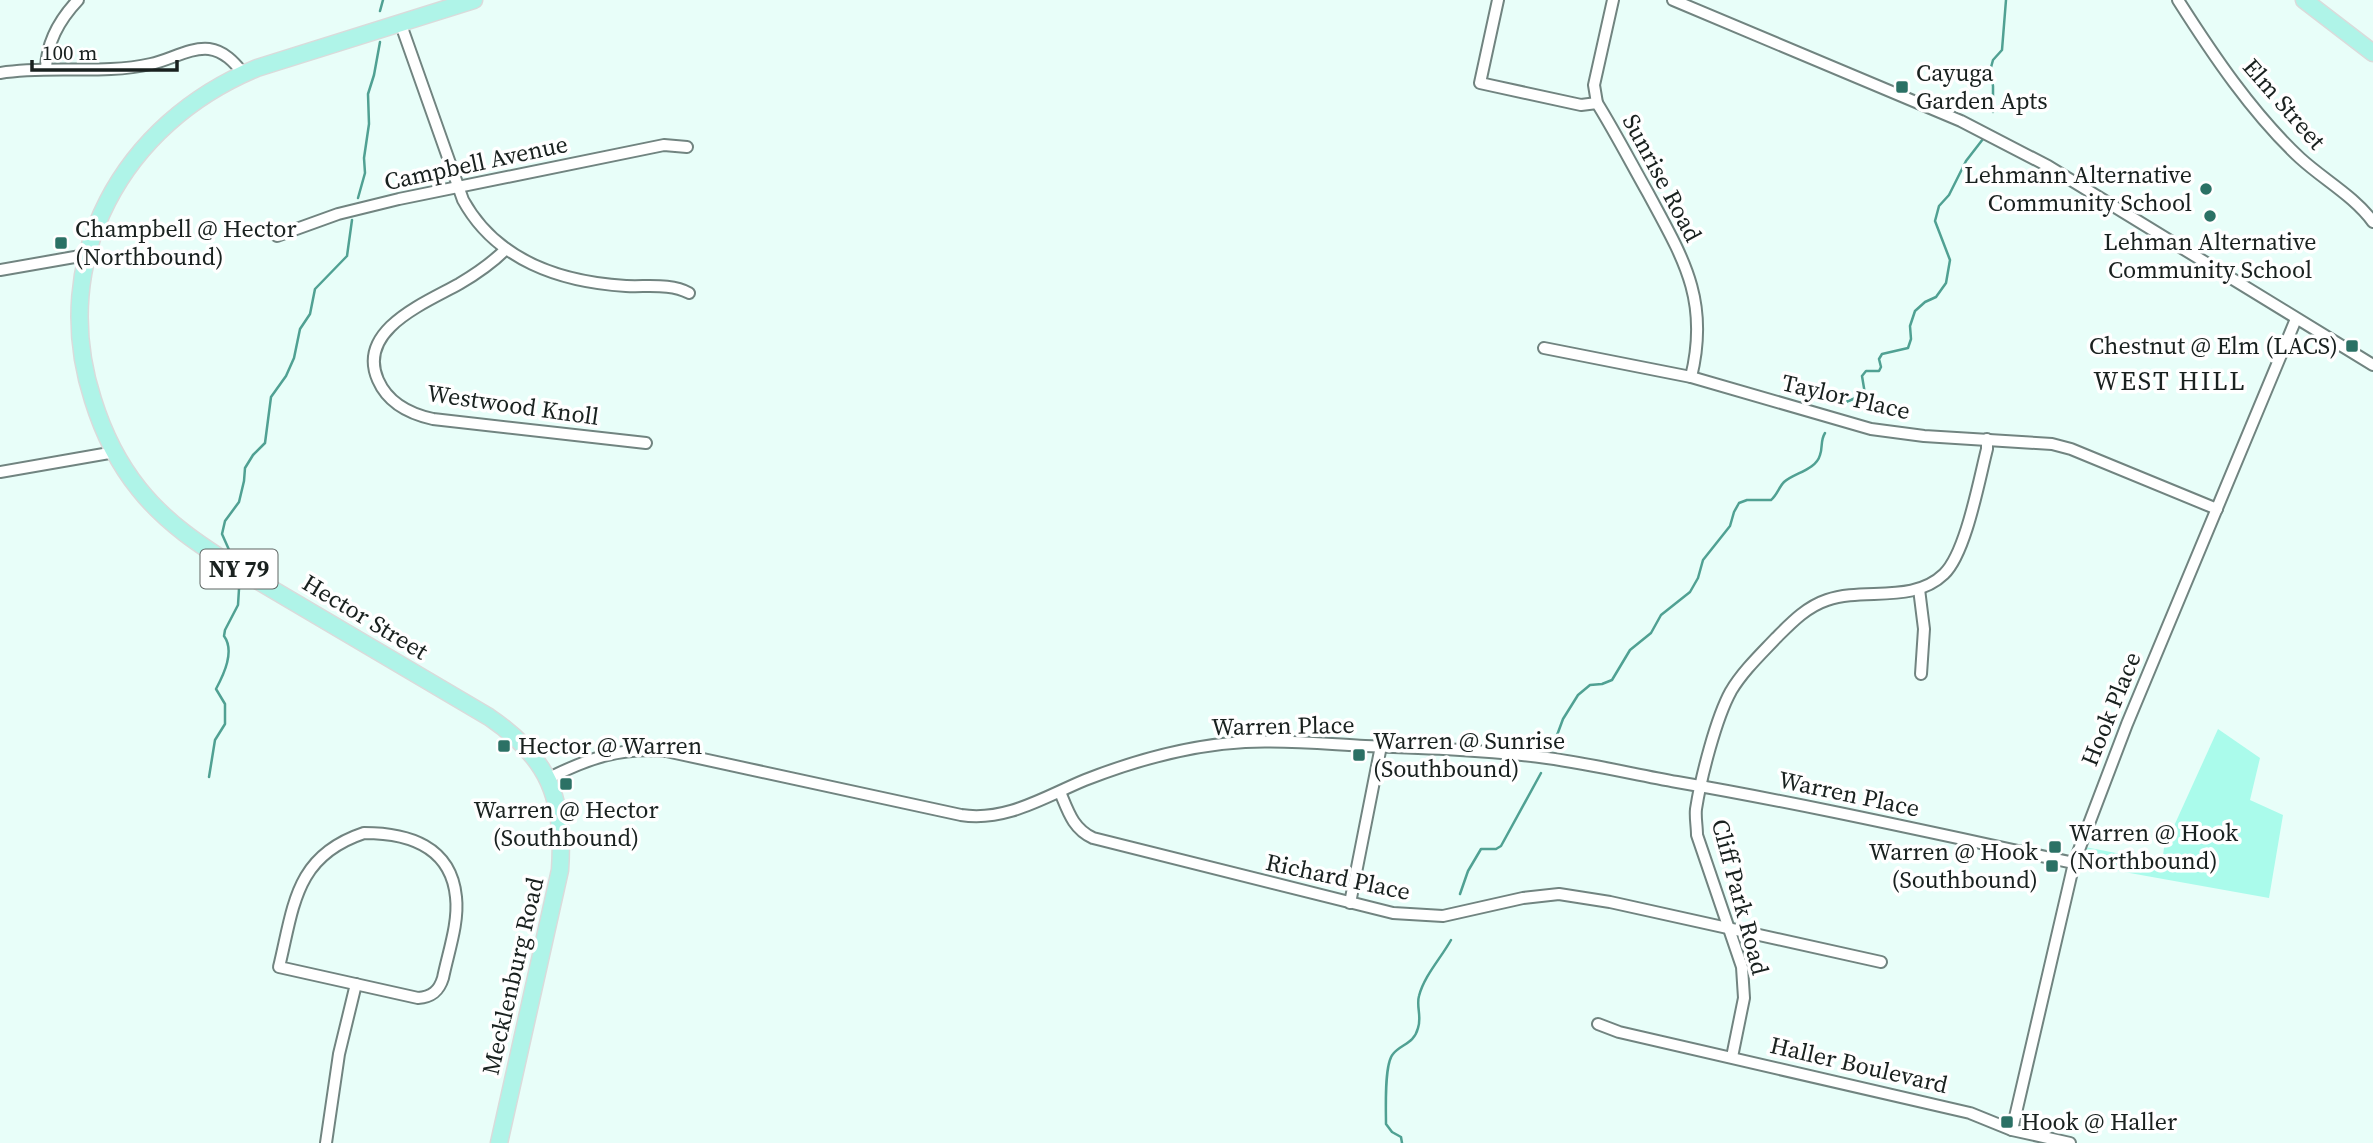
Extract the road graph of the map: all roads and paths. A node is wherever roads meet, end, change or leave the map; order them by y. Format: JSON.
{"nodes":[{"id":1,"x":78,"y":0,"type":"edge"},
{"id":2,"x":474,"y":0,"type":"edge"},
{"id":3,"x":1498,"y":0,"type":"edge"},
{"id":4,"x":1613,"y":0,"type":"edge"},
{"id":5,"x":1673,"y":0,"type":"edge"},
{"id":6,"x":2178,"y":0,"type":"edge"},
{"id":7,"x":2304,"y":0,"type":"edge"},
{"id":8,"x":400,"y":22,"type":"junction"},
{"id":9,"x":2373,"y":54,"type":"edge"},
{"id":10,"x":46,"y":68,"type":"junction"},
{"id":11,"x":0,"y":73,"type":"edge"},
{"id":12,"x":243,"y":73,"type":"junction"},
{"id":13,"x":1597,"y":103,"type":"junction"},
{"id":14,"x":687,"y":147,"type":"dead end"},
{"id":15,"x":457,"y":186,"type":"junction"},
{"id":16,"x":2373,"y":222,"type":"edge"},
{"id":17,"x":277,"y":236,"type":"dead end"},
{"id":18,"x":506,"y":249,"type":"junction"},
{"id":19,"x":86,"y":255,"type":"junction"},
{"id":20,"x":0,"y":270,"type":"edge"},
{"id":21,"x":690,"y":293,"type":"dead end"},
{"id":22,"x":2296,"y":319,"type":"junction"},
{"id":23,"x":1544,"y":348,"type":"dead end"},
{"id":24,"x":2373,"y":365,"type":"edge"},
{"id":25,"x":1691,"y":377,"type":"junction"},
{"id":26,"x":1987,"y":439,"type":"junction"},
{"id":27,"x":646,"y":443,"type":"dead end"},
{"id":28,"x":115,"y":452,"type":"junction"},
{"id":29,"x":0,"y":471,"type":"edge"},
{"id":30,"x":2217,"y":509,"type":"junction"},
{"id":31,"x":1919,"y":589,"type":"junction"},
{"id":32,"x":1921,"y":674,"type":"dead end"},
{"id":33,"x":1381,"y":746,"type":"junction"},
{"id":34,"x":549,"y":778,"type":"junction"},
{"id":35,"x":1701,"y":786,"type":"junction"},
{"id":36,"x":1060,"y":792,"type":"junction"},
{"id":37,"x":2074,"y":863,"type":"junction"},
{"id":38,"x":1350,"y":903,"type":"junction"},
{"id":39,"x":1730,"y":929,"type":"junction"},
{"id":40,"x":1881,"y":962,"type":"dead end"},
{"id":41,"x":356,"y":984,"type":"junction"},
{"id":42,"x":1598,"y":1024,"type":"dead end"},
{"id":43,"x":1732,"y":1057,"type":"junction"},
{"id":44,"x":2012,"y":1130,"type":"junction"},
{"id":45,"x":326,"y":1143,"type":"edge"},
{"id":46,"x":499,"y":1143,"type":"edge"},
{"id":47,"x":2070,"y":1143,"type":"edge"}],
"edges":[{"from":1,"to":10,"type":"street"},
{"from":2,"to":8,"type":"main road","name":"Hector Street","number":"NY 79"},
{"from":3,"to":13,"type":"street"},
{"from":4,"to":13,"type":"street","name":"Sunrise Road"},
{"from":5,"to":22,"type":"street"},
{"from":6,"to":16,"type":"street","name":"Elm Street"},
{"from":7,"to":9,"type":"main road"},
{"from":8,"to":12,"type":"main road","name":"Hector Street","number":"NY 79"},
{"from":8,"to":15,"type":"street"},
{"from":10,"to":11,"type":"street"},
{"from":10,"to":12,"type":"street"},
{"from":12,"to":19,"type":"main road","name":"Hector Street","number":"NY 79"},
{"from":13,"to":25,"type":"street","name":"Sunrise Road"},
{"from":14,"to":15,"type":"street","name":"Campbell Avenue"},
{"from":15,"to":17,"type":"street","name":"Campbell Avenue"},
{"from":15,"to":18,"type":"street"},
{"from":18,"to":21,"type":"street"},
{"from":18,"to":27,"type":"street","name":"Westwood Knoll"},
{"from":19,"to":20,"type":"street"},
{"from":19,"to":28,"type":"main road","name":"Hector Street","number":"NY 79"},
{"from":22,"to":24,"type":"street"},
{"from":22,"to":30,"type":"street","name":"Hook Place"},
{"from":23,"to":25,"type":"street","name":"Taylor Place"},
{"from":25,"to":26,"type":"street","name":"Taylor Place"},
{"from":26,"to":30,"type":"street","name":"Taylor Place"},
{"from":26,"to":31,"type":"street","name":"Cliff Park Road"},
{"from":28,"to":29,"type":"street"},
{"from":28,"to":34,"type":"main road","name":"Hector Street","number":"NY 79"},
{"from":30,"to":37,"type":"street","name":"Hook Place"},
{"from":31,"to":32,"type":"street"},
{"from":31,"to":35,"type":"street","name":"Cliff Park Road"},
{"from":33,"to":35,"type":"street","name":"Warren Place"},
{"from":33,"to":36,"type":"street","name":"Warren Place"},
{"from":33,"to":38,"type":"street"},
{"from":34,"to":36,"type":"street","name":"Warren Place"},
{"from":34,"to":46,"type":"main road","name":"Mecklenburg Road","number":"NY 79"},
{"from":35,"to":37,"type":"street","name":"Warren Place"},
{"from":35,"to":39,"type":"street","name":"Cliff Park Road"},
{"from":36,"to":38,"type":"street","name":"Richard Place"},
{"from":37,"to":44,"type":"street","name":"Hook Place"},
{"from":38,"to":39,"type":"street","name":"Richard Place"},
{"from":39,"to":40,"type":"street","name":"Richard Place"},
{"from":39,"to":43,"type":"street","name":"Cliff Park Road"},
{"from":41,"to":41,"type":"street"},
{"from":41,"to":45,"type":"street"},
{"from":42,"to":43,"type":"street","name":"Haller Boulevard"},
{"from":43,"to":44,"type":"street","name":"Haller Boulevard"},
{"from":44,"to":47,"type":"street","name":"Haller Boulevard"}]}
